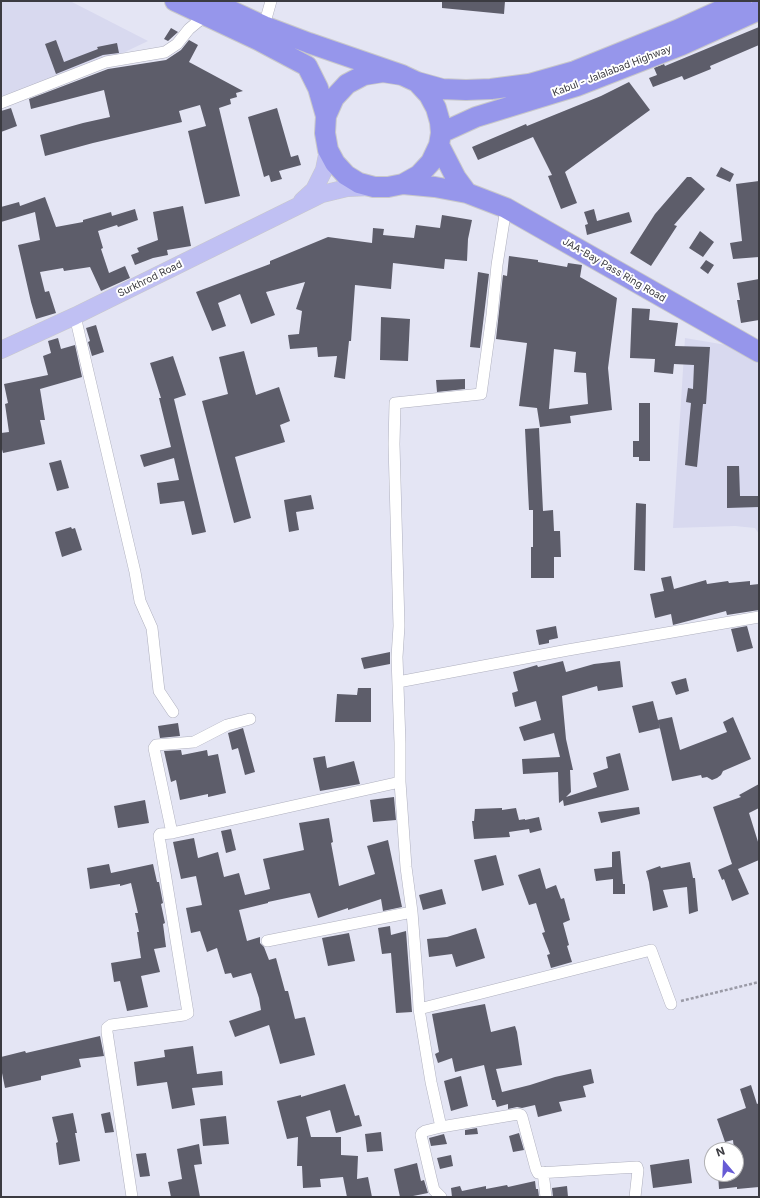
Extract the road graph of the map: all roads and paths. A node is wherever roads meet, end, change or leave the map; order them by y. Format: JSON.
{"nodes":[{"id":1,"x":175,"y":1,"type":"edge"},
{"id":2,"x":271,"y":1,"type":"edge"},
{"id":3,"x":741,"y":1,"type":"edge"},
{"id":4,"x":208,"y":8,"type":"edge"},
{"id":5,"x":759,"y":10,"type":"edge"},
{"id":6,"x":264,"y":26,"type":"junction"},
{"id":7,"x":679,"y":37,"type":"junction"},
{"id":8,"x":409,"y":79,"type":"junction"},
{"id":9,"x":1,"y":104,"type":"edge"},
{"id":10,"x":326,"y":116,"type":"junction"},
{"id":11,"x":440,"y":139,"type":"junction"},
{"id":12,"x":328,"y":150,"type":"junction"},
{"id":13,"x":403,"y":184,"type":"junction"},
{"id":14,"x":374,"y":187,"type":"junction"},
{"id":15,"x":467,"y":193,"type":"junction"},
{"id":16,"x":298,"y":206,"type":"junction"},
{"id":17,"x":506,"y":208,"type":"junction"},
{"id":18,"x":75,"y":316,"type":"junction"},
{"id":19,"x":1,"y":350,"type":"edge"},
{"id":20,"x":759,"y":352,"type":"edge"},
{"id":21,"x":759,"y":617,"type":"edge"},
{"id":22,"x":398,"y":682,"type":"junction"},
{"id":23,"x":173,"y":712,"type":"dead end"},
{"id":24,"x":250,"y":719,"type":"dead end"},
{"id":25,"x":400,"y":782,"type":"junction"},
{"id":26,"x":172,"y":833,"type":"junction"},
{"id":27,"x":412,"y":912,"type":"junction"},
{"id":28,"x":267,"y":941,"type":"dead end"},
{"id":29,"x":759,"y":982,"type":"edge"},
{"id":30,"x":671,"y":1004,"type":"joint"},
{"id":31,"x":418,"y":1009,"type":"junction"},
{"id":32,"x":441,"y":1126,"type":"junction"},
{"id":33,"x":543,"y":1172,"type":"junction"},
{"id":34,"x":132,"y":1197,"type":"edge"},
{"id":35,"x":441,"y":1197,"type":"edge"},
{"id":36,"x":546,"y":1197,"type":"edge"},
{"id":37,"x":636,"y":1197,"type":"edge"}],
"edges":[{"from":1,"to":4,"type":"highway","name":"Kabul - Jalalabad Highway"},
{"from":2,"to":6,"type":"street"},
{"from":3,"to":7,"type":"highway","name":"Kabul - Jalalabad Highway"},
{"from":4,"to":6,"type":"highway","name":"Kabul - Jalalabad Highway"},
{"from":4,"to":9,"type":"street"},
{"from":4,"to":10,"type":"highway","name":"Kabul - Jalalabad Highway"},
{"from":5,"to":7,"type":"highway","name":"Kabul - Jalalabad Highway"},
{"from":6,"to":8,"type":"highway","name":"Kabul - Jalalabad Highway"},
{"from":7,"to":8,"type":"highway","name":"Kabul - Jalalabad Highway"},
{"from":7,"to":11,"type":"highway","name":"Kabul - Jalalabad Highway"},
{"from":8,"to":10,"type":"highway","name":"Kabul - Jalalabad Highway"},
{"from":8,"to":11,"type":"highway","name":"Kabul - Jalalabad Highway"},
{"from":10,"to":12,"type":"highway","name":"Kabul - Jalalabad Highway"},
{"from":11,"to":13,"type":"highway","name":"Kabul - Jalalabad Highway"},
{"from":11,"to":15,"type":"highway"},
{"from":12,"to":14,"type":"highway","name":"Kabul - Jalalabad Highway"},
{"from":12,"to":16,"type":"main road","name":"Surkhrod Road"},
{"from":13,"to":14,"type":"highway","name":"Kabul - Jalalabad Highway"},
{"from":13,"to":15,"type":"highway","name":"JAA-Bay Pass Ring Road"},
{"from":14,"to":16,"type":"main road","name":"Surkhrod Road"},
{"from":15,"to":17,"type":"highway","name":"JAA-Bay Pass Ring Road"},
{"from":16,"to":18,"type":"main road","name":"Surkhrod Road"},
{"from":17,"to":20,"type":"highway","name":"JAA-Bay Pass Ring Road"},
{"from":17,"to":22,"type":"street"},
{"from":18,"to":19,"type":"main road","name":"Surkhrod Road"},
{"from":18,"to":23,"type":"street"},
{"from":21,"to":22,"type":"street"},
{"from":22,"to":25,"type":"street"},
{"from":24,"to":26,"type":"street"},
{"from":25,"to":26,"type":"street"},
{"from":25,"to":27,"type":"street"},
{"from":26,"to":34,"type":"street"},
{"from":27,"to":28,"type":"street"},
{"from":27,"to":31,"type":"street"},
{"from":29,"to":30,"type":"path"},
{"from":30,"to":31,"type":"street"},
{"from":31,"to":32,"type":"street"},
{"from":32,"to":33,"type":"street"},
{"from":32,"to":35,"type":"street"},
{"from":33,"to":36,"type":"street"},
{"from":33,"to":37,"type":"street"}]}
